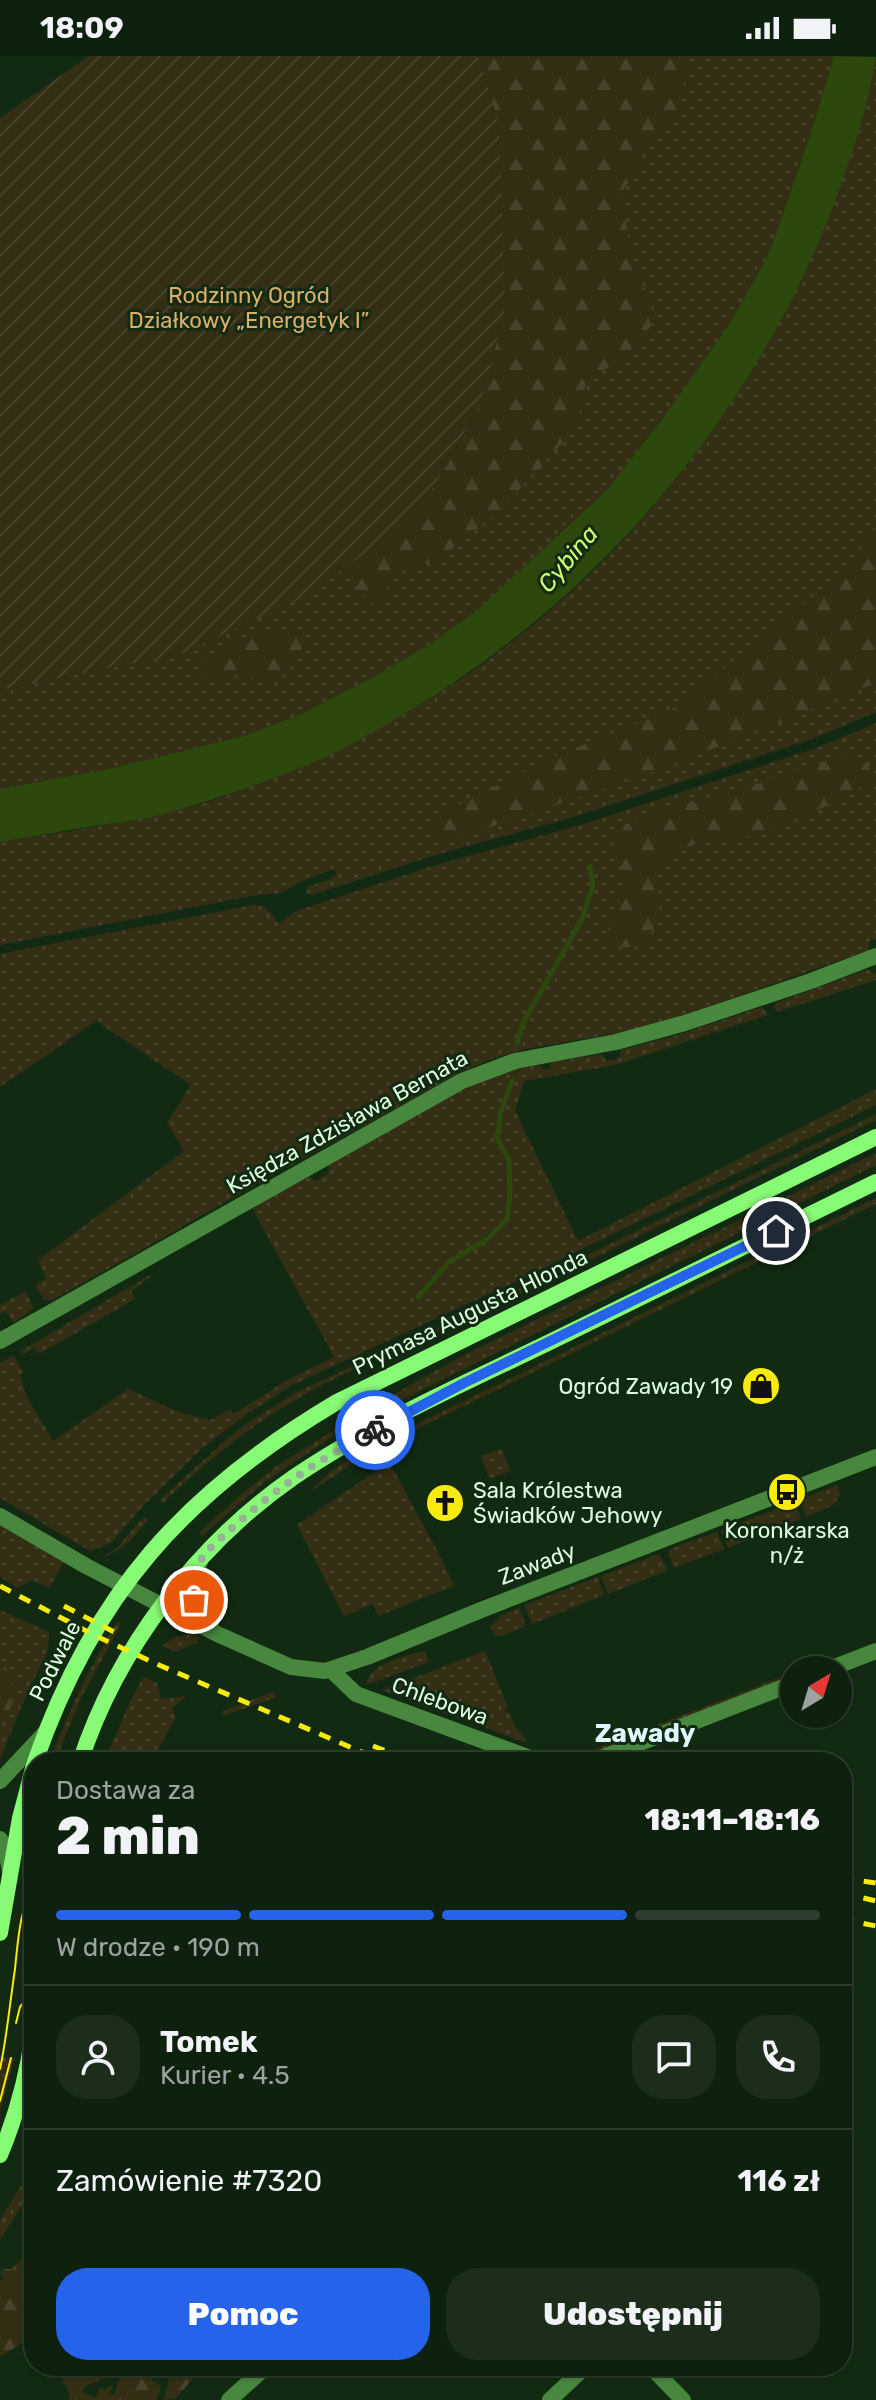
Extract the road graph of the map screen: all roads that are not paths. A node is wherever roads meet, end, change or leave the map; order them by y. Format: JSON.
{"nodes":[{"id":1,"x":876,"y":956,"type":"edge"},
{"id":2,"x":876,"y":1137,"type":"edge"},
{"id":3,"x":876,"y":1182,"type":"edge"},
{"id":4,"x":0,"y":1341,"type":"edge"},
{"id":5,"x":874,"y":1462,"type":"edge"},
{"id":6,"x":0,"y":1516,"type":"edge"},
{"id":7,"x":204,"y":1555,"type":"junction"},
{"id":8,"x":124,"y":1585,"type":"junction"},
{"id":9,"x":163,"y":1606,"type":"junction"},
{"id":10,"x":215,"y":1633,"type":"junction"},
{"id":11,"x":876,"y":1651,"type":"edge"},
{"id":12,"x":852,"y":1660,"type":"edge"},
{"id":13,"x":331,"y":1670,"type":"junction"},
{"id":14,"x":780,"y":1688,"type":"edge"},
{"id":15,"x":45,"y":1733,"type":"junction"},
{"id":16,"x":27,"y":1752,"type":"edge"},
{"id":17,"x":38,"y":1752,"type":"edge"},
{"id":18,"x":84,"y":1752,"type":"edge"},
{"id":19,"x":514,"y":1752,"type":"edge"},
{"id":20,"x":617,"y":1752,"type":"edge"},
{"id":21,"x":24,"y":1755,"type":"edge"},
{"id":22,"x":0,"y":1781,"type":"edge"},
{"id":23,"x":24,"y":1803,"type":"edge"},
{"id":24,"x":0,"y":1839,"type":"edge"},
{"id":25,"x":10,"y":1872,"type":"junction"},
{"id":26,"x":0,"y":1933,"type":"edge"},
{"id":27,"x":24,"y":2085,"type":"edge"},
{"id":28,"x":0,"y":2155,"type":"edge"},
{"id":29,"x":256,"y":2376,"type":"edge"},
{"id":30,"x":575,"y":2376,"type":"edge"},
{"id":31,"x":660,"y":2376,"type":"edge"},
{"id":32,"x":229,"y":2400,"type":"edge"},
{"id":33,"x":550,"y":2400,"type":"edge"},
{"id":34,"x":683,"y":2400,"type":"edge"}],
"edges":[{"from":1,"to":4,"type":"street","name":"Księdza Zdzisława Bernata"},
{"from":2,"to":8,"type":"main road","name":"Prymasa Augusta Hlonda"},
{"from":3,"to":7,"type":"main road"},
{"from":5,"to":13,"type":"street","name":"Zawady"},
{"from":6,"to":8,"type":"street","name":"Zawady"},
{"from":7,"to":9,"type":"main road"},
{"from":7,"to":10,"type":"street"},
{"from":8,"to":9,"type":"street","name":"Zawady"},
{"from":8,"to":15,"type":"main road","name":"Podwale"},
{"from":9,"to":10,"type":"street","name":"Zawady"},
{"from":9,"to":18,"type":"main road"},
{"from":10,"to":13,"type":"street","name":"Zawady"},
{"from":11,"to":12,"type":"street"},
{"from":13,"to":19,"type":"street","name":"Chlebowa"},
{"from":14,"to":20,"type":"street"},
{"from":15,"to":16,"type":"street"},
{"from":15,"to":17,"type":"main road","name":"Podwale"},
{"from":21,"to":22,"type":"street"},
{"from":23,"to":25,"type":"main road","name":"Podwale"},
{"from":24,"to":25,"type":"street"},
{"from":25,"to":26,"type":"main road","name":"Podwale"},
{"from":27,"to":28,"type":"main road"},
{"from":29,"to":32,"type":"street"},
{"from":30,"to":33,"type":"street"},
{"from":31,"to":34,"type":"street"}]}
